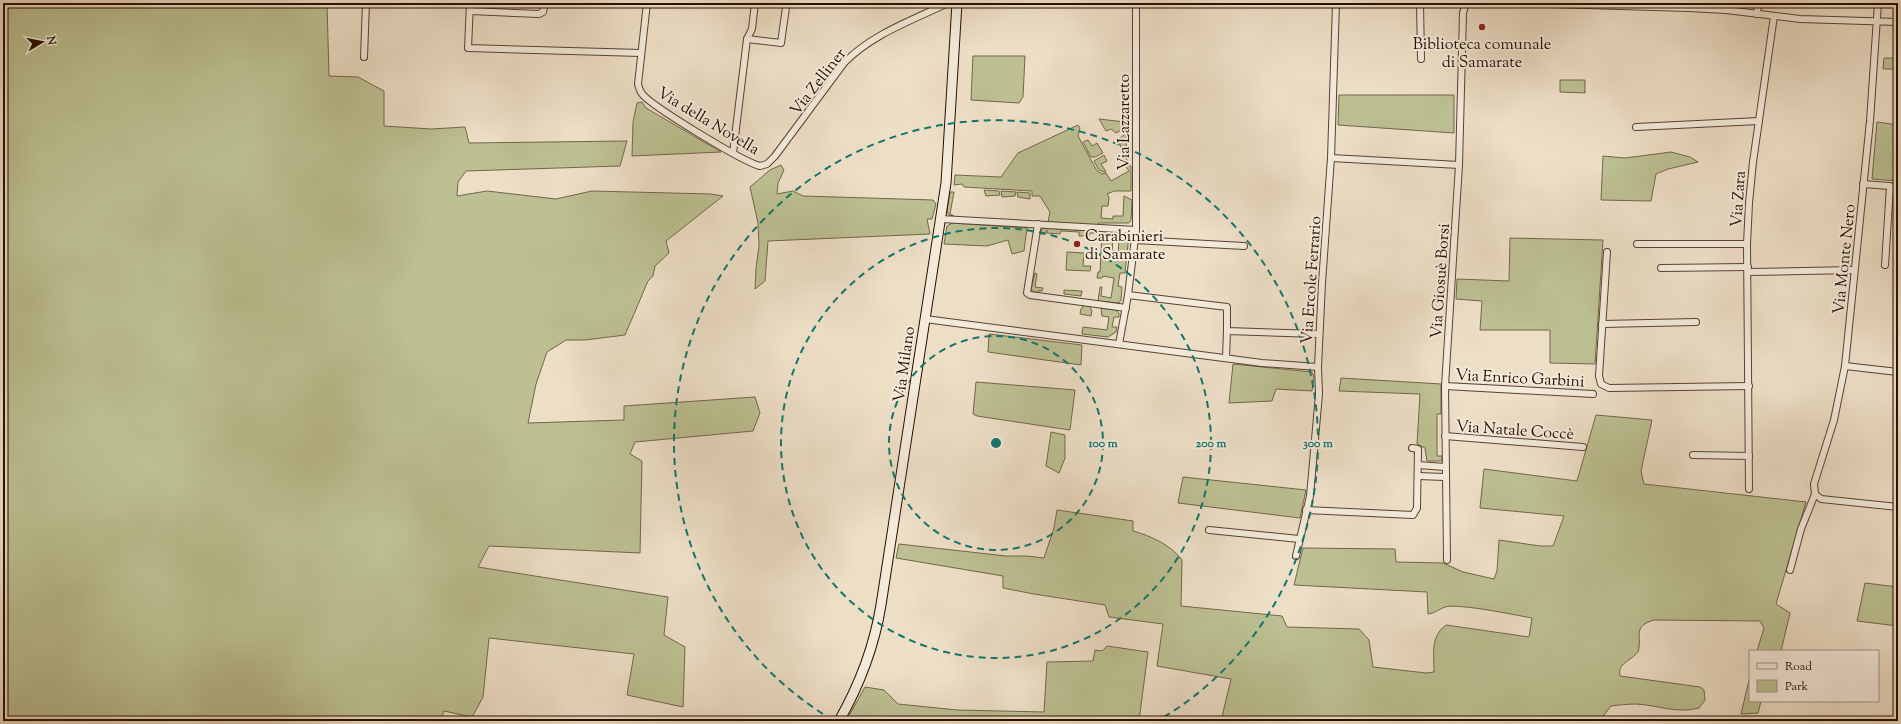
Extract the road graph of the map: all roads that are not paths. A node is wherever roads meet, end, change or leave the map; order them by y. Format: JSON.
{"nodes":[{"id":1,"x":366,"y":3,"type":"edge"},
{"id":2,"x":470,"y":3,"type":"edge"},
{"id":3,"x":545,"y":3,"type":"edge"},
{"id":4,"x":647,"y":3,"type":"edge"},
{"id":5,"x":755,"y":3,"type":"edge"},
{"id":6,"x":948,"y":3,"type":"edge"},
{"id":7,"x":957,"y":3,"type":"edge"},
{"id":8,"x":1136,"y":3,"type":"edge"},
{"id":9,"x":1336,"y":3,"type":"edge"},
{"id":10,"x":1420,"y":3,"type":"edge"},
{"id":11,"x":1466,"y":3,"type":"edge"},
{"id":12,"x":1515,"y":3,"type":"edge"},
{"id":13,"x":1758,"y":3,"type":"edge"},
{"id":14,"x":1878,"y":3,"type":"edge"},
{"id":15,"x":1626,"y":5,"type":"edge"},
{"id":16,"x":1689,"y":5,"type":"edge"},
{"id":17,"x":786,"y":7,"type":"dead end"},
{"id":18,"x":470,"y":11,"type":"junction"},
{"id":19,"x":1757,"y":14,"type":"junction"},
{"id":20,"x":1774,"y":16,"type":"junction"},
{"id":21,"x":1878,"y":21,"type":"junction"},
{"id":22,"x":1898,"y":22,"type":"edge"},
{"id":23,"x":747,"y":39,"type":"junction"},
{"id":24,"x":642,"y":53,"type":"junction"},
{"id":25,"x":364,"y":57,"type":"dead end"},
{"id":26,"x":1421,"y":59,"type":"dead end"},
{"id":27,"x":1759,"y":121,"type":"junction"},
{"id":28,"x":1636,"y":127,"type":"dead end"},
{"id":29,"x":733,"y":153,"type":"junction"},
{"id":30,"x":1332,"y":158,"type":"junction"},
{"id":31,"x":1459,"y":165,"type":"junction"},
{"id":32,"x":760,"y":166,"type":"joint"},
{"id":33,"x":1863,"y":184,"type":"junction"},
{"id":34,"x":941,"y":219,"type":"junction"},
{"id":35,"x":1038,"y":224,"type":"junction"},
{"id":36,"x":1136,"y":230,"type":"junction"},
{"id":37,"x":1135,"y":240,"type":"junction"},
{"id":38,"x":1637,"y":244,"type":"dead end"},
{"id":39,"x":1747,"y":244,"type":"junction"},
{"id":40,"x":1244,"y":246,"type":"dead end"},
{"id":41,"x":1607,"y":252,"type":"dead end"},
{"id":42,"x":1885,"y":265,"type":"dead end"},
{"id":43,"x":1662,"y":268,"type":"dead end"},
{"id":44,"x":1748,"y":269,"type":"junction"},
{"id":45,"x":1854,"y":270,"type":"junction"},
{"id":46,"x":1128,"y":295,"type":"junction"},
{"id":47,"x":1126,"y":308,"type":"junction"},
{"id":48,"x":925,"y":319,"type":"junction"},
{"id":49,"x":1696,"y":322,"type":"dead end"},
{"id":50,"x":1602,"y":324,"type":"junction"},
{"id":51,"x":1227,"y":331,"type":"junction"},
{"id":52,"x":1319,"y":334,"type":"junction"},
{"id":53,"x":1119,"y":344,"type":"junction"},
{"id":54,"x":1226,"y":358,"type":"junction"},
{"id":55,"x":1845,"y":366,"type":"junction"},
{"id":56,"x":1318,"y":367,"type":"junction"},
{"id":57,"x":1898,"y":372,"type":"edge"},
{"id":58,"x":1445,"y":386,"type":"junction"},
{"id":59,"x":1749,"y":386,"type":"junction"},
{"id":60,"x":1594,"y":394,"type":"dead end"},
{"id":61,"x":1445,"y":436,"type":"junction"},
{"id":62,"x":1583,"y":447,"type":"dead end"},
{"id":63,"x":1412,"y":448,"type":"dead end"},
{"id":64,"x":1693,"y":455,"type":"dead end"},
{"id":65,"x":1749,"y":456,"type":"junction"},
{"id":66,"x":1418,"y":465,"type":"junction"},
{"id":67,"x":1445,"y":467,"type":"junction"},
{"id":68,"x":1418,"y":476,"type":"junction"},
{"id":69,"x":1445,"y":477,"type":"junction"},
{"id":70,"x":1749,"y":489,"type":"dead end"},
{"id":71,"x":1815,"y":494,"type":"junction"},
{"id":72,"x":1898,"y":507,"type":"edge"},
{"id":73,"x":1306,"y":510,"type":"junction"},
{"id":74,"x":1209,"y":530,"type":"dead end"},
{"id":75,"x":1299,"y":539,"type":"junction"},
{"id":76,"x":1296,"y":556,"type":"dead end"},
{"id":77,"x":1447,"y":560,"type":"dead end"},
{"id":78,"x":1790,"y":570,"type":"dead end"},
{"id":79,"x":838,"y":721,"type":"edge"}],
"edges":[{"from":1,"to":25,"type":"street"},
{"from":2,"to":18,"type":"street"},
{"from":3,"to":18,"type":"street"},
{"from":4,"to":24,"type":"street","name":"Via della Novella"},
{"from":5,"to":23,"type":"street"},
{"from":6,"to":32,"type":"street","name":"Via Zelliner"},
{"from":7,"to":34,"type":"street","name":"Via Milano"},
{"from":8,"to":36,"type":"street","name":"Via Lazzaretto"},
{"from":9,"to":30,"type":"street","name":"Via Ercole Ferrario"},
{"from":10,"to":26,"type":"street"},
{"from":11,"to":31,"type":"street","name":"Via Giosuè Borsi"},
{"from":12,"to":15,"type":"street"},
{"from":13,"to":19,"type":"street"},
{"from":14,"to":21,"type":"street","name":"Via Monte Nero"},
{"from":15,"to":16,"type":"street"},
{"from":16,"to":19,"type":"street"},
{"from":17,"to":23,"type":"street"},
{"from":18,"to":24,"type":"street"},
{"from":19,"to":20,"type":"street"},
{"from":20,"to":21,"type":"street"},
{"from":20,"to":27,"type":"street","name":"Via Zara"},
{"from":21,"to":22,"type":"street"},
{"from":21,"to":33,"type":"street","name":"Via Monte Nero"},
{"from":23,"to":29,"type":"street"},
{"from":24,"to":29,"type":"street","name":"Via della Novella"},
{"from":27,"to":28,"type":"street"},
{"from":27,"to":39,"type":"street","name":"Via Zara"},
{"from":29,"to":32,"type":"street","name":"Via della Novella"},
{"from":30,"to":31,"type":"street"},
{"from":30,"to":52,"type":"street","name":"Via Ercole Ferrario"},
{"from":31,"to":58,"type":"street","name":"Via Giosuè Borsi"},
{"from":33,"to":42,"type":"street"},
{"from":33,"to":45,"type":"street","name":"Via Monte Nero"},
{"from":34,"to":35,"type":"street"},
{"from":34,"to":48,"type":"street","name":"Via Milano"},
{"from":35,"to":36,"type":"street"},
{"from":35,"to":47,"type":"street"},
{"from":36,"to":37,"type":"street","name":"Via Lazzaretto"},
{"from":37,"to":40,"type":"street"},
{"from":37,"to":46,"type":"street","name":"Via Lazzaretto"},
{"from":38,"to":39,"type":"street"},
{"from":39,"to":44,"type":"street","name":"Via Zara"},
{"from":41,"to":50,"type":"street"},
{"from":43,"to":44,"type":"street"},
{"from":44,"to":45,"type":"street"},
{"from":44,"to":59,"type":"street","name":"Via Zara"},
{"from":45,"to":55,"type":"street","name":"Via Monte Nero"},
{"from":46,"to":47,"type":"street","name":"Via Lazzaretto"},
{"from":46,"to":51,"type":"street"},
{"from":47,"to":53,"type":"street","name":"Via Lazzaretto"},
{"from":48,"to":53,"type":"street"},
{"from":48,"to":79,"type":"street","name":"Via Milano"},
{"from":49,"to":50,"type":"street"},
{"from":50,"to":59,"type":"street"},
{"from":51,"to":52,"type":"street"},
{"from":51,"to":54,"type":"street"},
{"from":52,"to":56,"type":"street","name":"Via Ercole Ferrario"},
{"from":53,"to":54,"type":"street"},
{"from":54,"to":56,"type":"street"},
{"from":55,"to":57,"type":"street"},
{"from":55,"to":71,"type":"street","name":"Via Monte Nero"},
{"from":56,"to":73,"type":"street","name":"Via Ercole Ferrario"},
{"from":58,"to":60,"type":"street","name":"Via Enrico Garbini"},
{"from":58,"to":61,"type":"street","name":"Via Giosuè Borsi"},
{"from":59,"to":65,"type":"street","name":"Via Zara"},
{"from":61,"to":62,"type":"street","name":"Via Natale Coccè"},
{"from":61,"to":67,"type":"street","name":"Via Giosuè Borsi"},
{"from":63,"to":66,"type":"street"},
{"from":64,"to":65,"type":"street"},
{"from":65,"to":70,"type":"street","name":"Via Zara"},
{"from":66,"to":67,"type":"street"},
{"from":66,"to":68,"type":"street"},
{"from":67,"to":69,"type":"street","name":"Via Giosuè Borsi"},
{"from":68,"to":69,"type":"street"},
{"from":68,"to":73,"type":"street"},
{"from":69,"to":77,"type":"street","name":"Via Giosuè Borsi"},
{"from":71,"to":72,"type":"street"},
{"from":71,"to":78,"type":"street","name":"Via Monte Nero"},
{"from":73,"to":75,"type":"street","name":"Via Ercole Ferrario"},
{"from":74,"to":75,"type":"street"},
{"from":75,"to":76,"type":"street","name":"Via Ercole Ferrario"}]}
